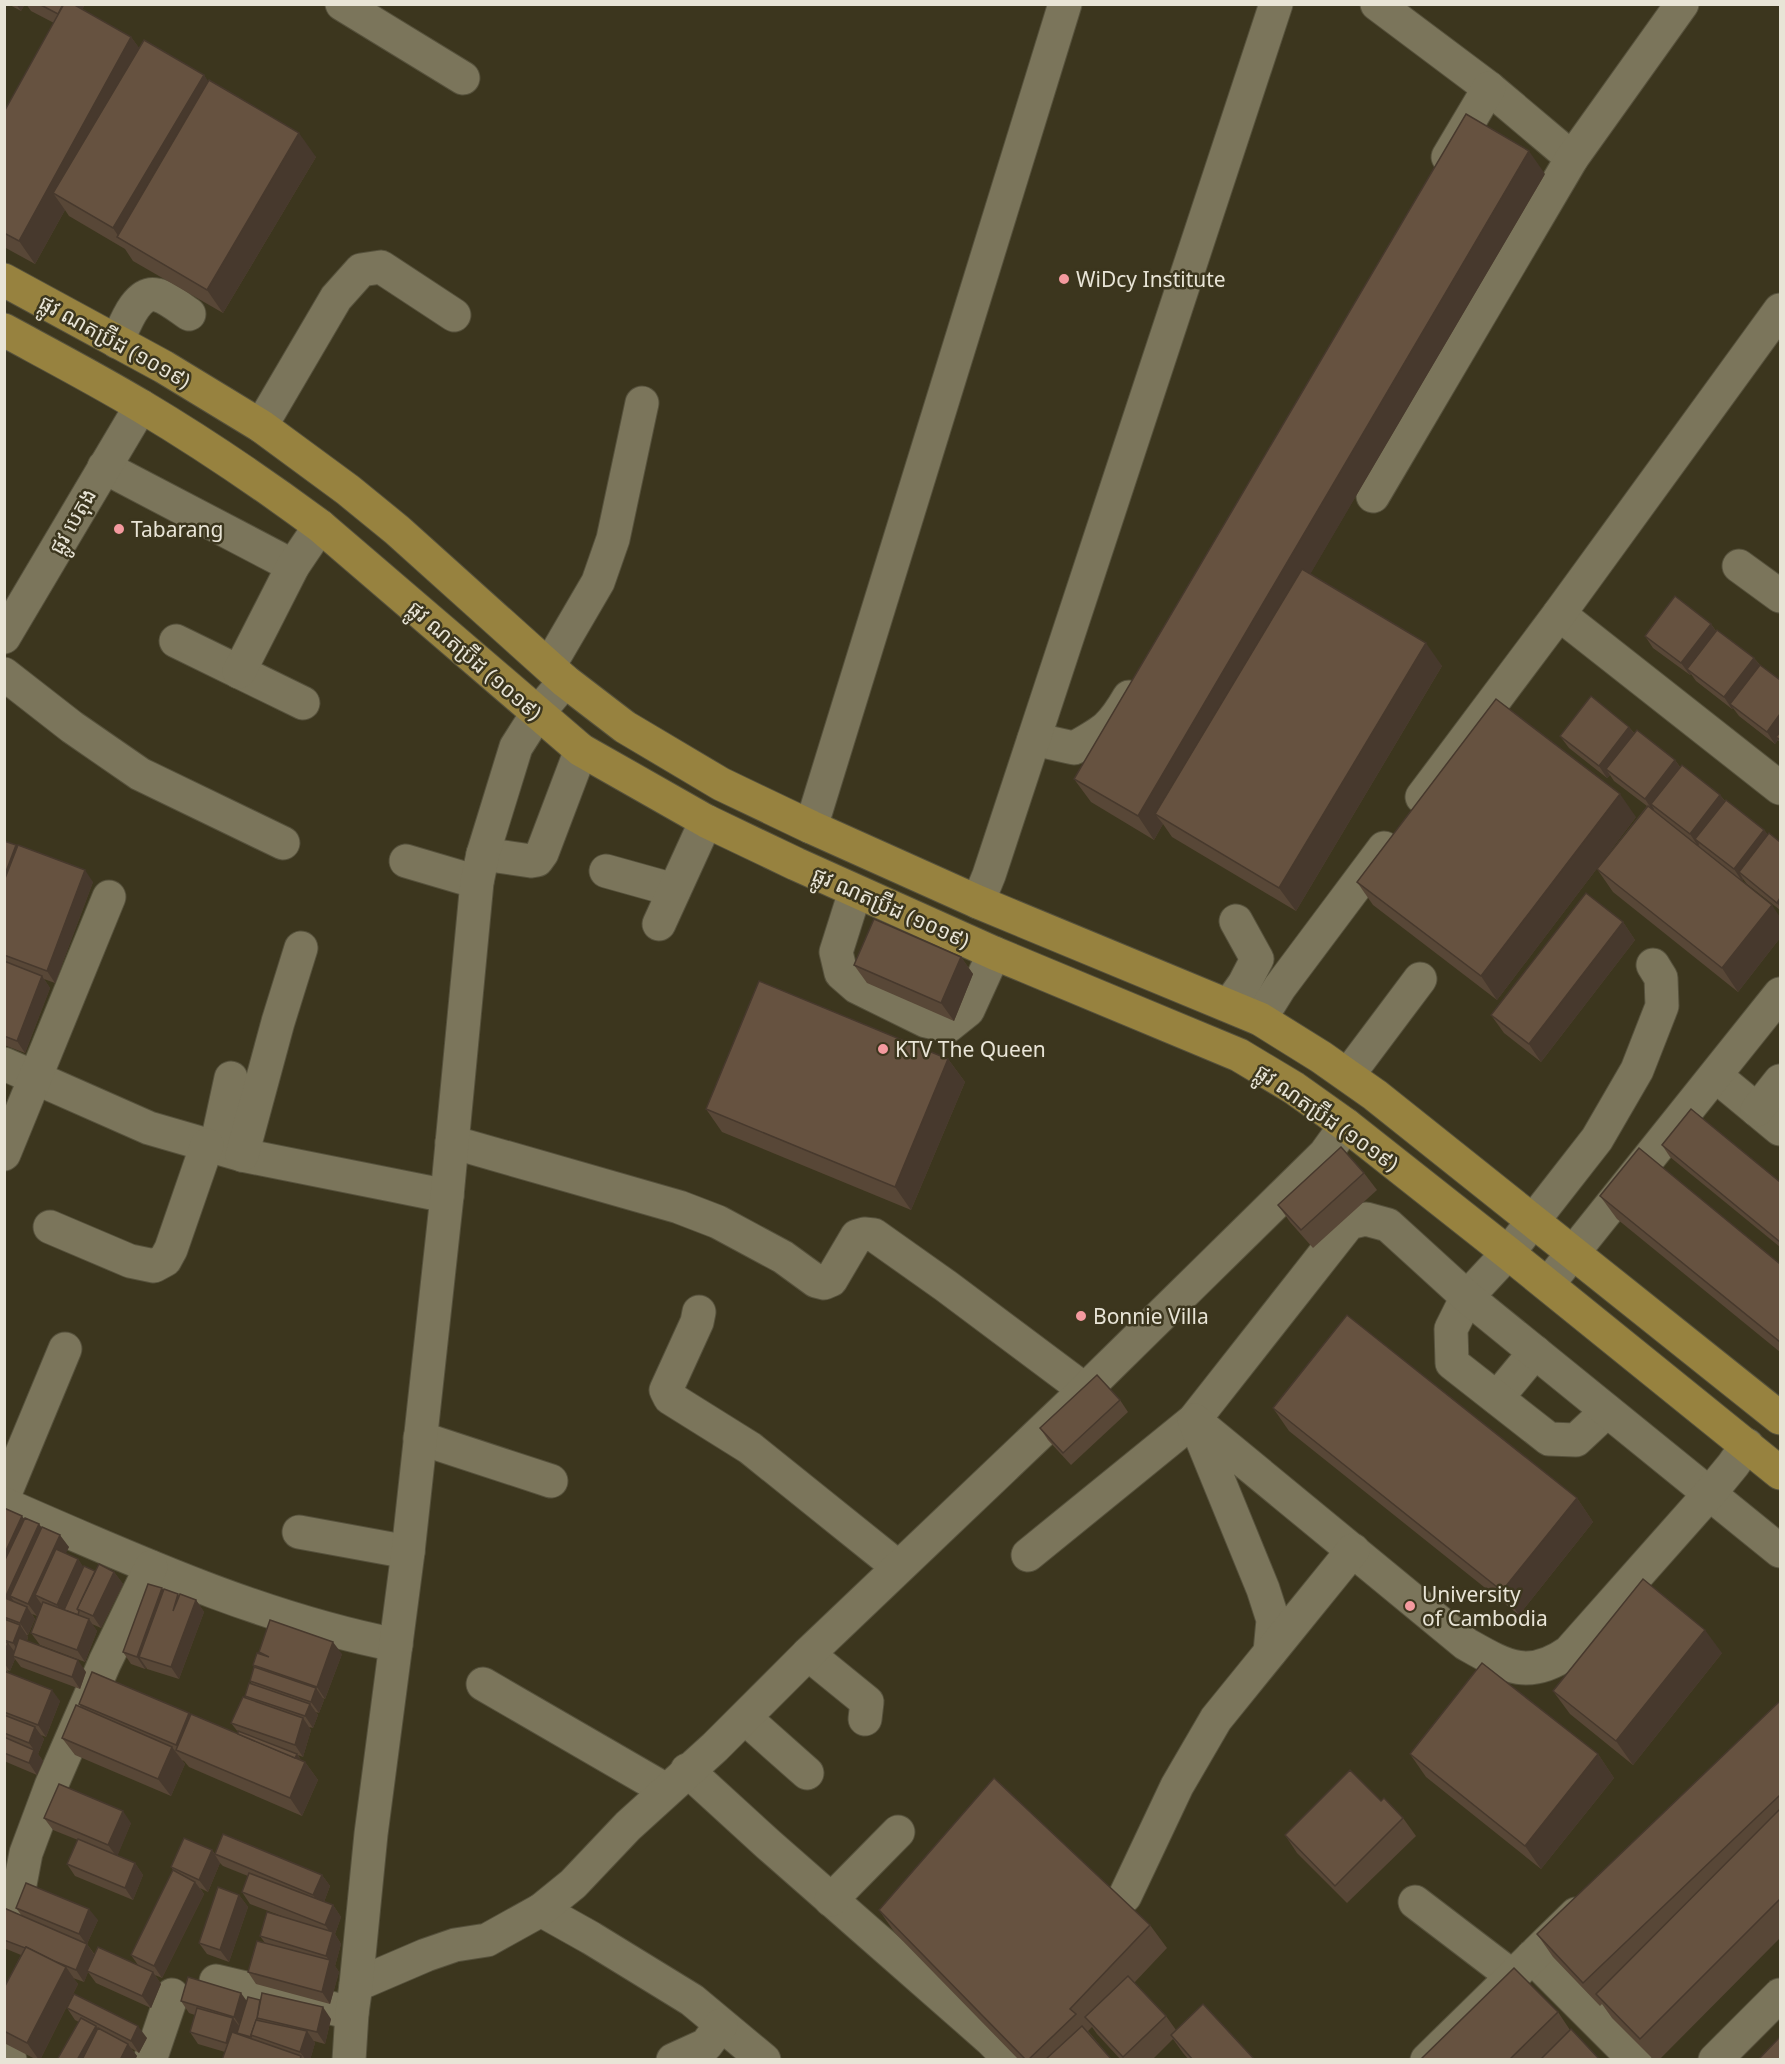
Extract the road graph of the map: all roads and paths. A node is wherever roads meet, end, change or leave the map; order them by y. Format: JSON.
{"nodes":[{"id":1,"x":342,"y":4,"type":"edge"},
{"id":2,"x":1065,"y":4,"type":"edge"},
{"id":3,"x":1276,"y":4,"type":"edge"},
{"id":4,"x":1377,"y":4,"type":"edge"},
{"id":5,"x":1682,"y":4,"type":"edge"},
{"id":6,"x":463,"y":78,"type":"dead end"},
{"id":7,"x":1489,"y":88,"type":"junction"},
{"id":8,"x":1572,"y":158,"type":"junction"},
{"id":9,"x":1434,"y":181,"type":"edge"},
{"id":10,"x":4,"y":280,"type":"edge"},
{"id":11,"x":1780,"y":310,"type":"edge"},
{"id":12,"x":189,"y":314,"type":"dead end"},
{"id":13,"x":454,"y":315,"type":"dead end"},
{"id":14,"x":4,"y":330,"type":"edge"},
{"id":15,"x":117,"y":342,"type":"junction"},
{"id":16,"x":642,"y":402,"type":"dead end"},
{"id":17,"x":141,"y":406,"type":"junction"},
{"id":18,"x":261,"y":426,"type":"junction"},
{"id":19,"x":104,"y":467,"type":"junction"},
{"id":20,"x":1373,"y":496,"type":"dead end"},
{"id":21,"x":320,"y":526,"type":"junction"},
{"id":22,"x":293,"y":566,"type":"junction"},
{"id":23,"x":1739,"y":566,"type":"dead end"},
{"id":24,"x":1780,"y":596,"type":"edge"},
{"id":25,"x":1558,"y":614,"type":"junction"},
{"id":26,"x":4,"y":637,"type":"edge"},
{"id":27,"x":176,"y":641,"type":"dead end"},
{"id":28,"x":239,"y":672,"type":"junction"},
{"id":29,"x":4,"y":674,"type":"edge"},
{"id":30,"x":557,"y":674,"type":"junction"},
{"id":31,"x":1141,"y":676,"type":"edge"},
{"id":32,"x":303,"y":703,"type":"dead end"},
{"id":33,"x":537,"y":714,"type":"junction"},
{"id":34,"x":1034,"y":739,"type":"junction"},
{"id":35,"x":581,"y":750,"type":"junction"},
{"id":36,"x":1780,"y":788,"type":"edge"},
{"id":37,"x":706,"y":821,"type":"junction"},
{"id":38,"x":811,"y":827,"type":"junction"},
{"id":39,"x":283,"y":843,"type":"dead end"},
{"id":40,"x":406,"y":861,"type":"dead end"},
{"id":41,"x":480,"y":868,"type":"junction"},
{"id":42,"x":606,"y":871,"type":"dead end"},
{"id":43,"x":674,"y":890,"type":"junction"},
{"id":44,"x":855,"y":891,"type":"junction"},
{"id":45,"x":110,"y":897,"type":"dead end"},
{"id":46,"x":978,"y":902,"type":"junction"},
{"id":47,"x":1236,"y":921,"type":"dead end"},
{"id":48,"x":659,"y":924,"type":"dead end"},
{"id":49,"x":302,"y":948,"type":"dead end"},
{"id":50,"x":994,"y":953,"type":"junction"},
{"id":51,"x":1653,"y":965,"type":"dead end"},
{"id":52,"x":1420,"y":979,"type":"dead end"},
{"id":53,"x":1780,"y":994,"type":"edge"},
{"id":54,"x":1229,"y":1005,"type":"junction"},
{"id":55,"x":1260,"y":1019,"type":"junction"},
{"id":56,"x":4,"y":1065,"type":"edge"},
{"id":57,"x":1348,"y":1075,"type":"junction"},
{"id":58,"x":35,"y":1077,"type":"junction"},
{"id":59,"x":231,"y":1078,"type":"dead end"},
{"id":60,"x":1721,"y":1081,"type":"junction"},
{"id":61,"x":1780,"y":1081,"type":"edge"},
{"id":62,"x":1769,"y":1119,"type":"edge"},
{"id":63,"x":1346,"y":1125,"type":"junction"},
{"id":64,"x":452,"y":1142,"type":"junction"},
{"id":65,"x":222,"y":1149,"type":"junction"},
{"id":66,"x":4,"y":1154,"type":"edge"},
{"id":67,"x":447,"y":1196,"type":"junction"},
{"id":68,"x":1533,"y":1221,"type":"junction"},
{"id":69,"x":50,"y":1227,"type":"dead end"},
{"id":70,"x":1574,"y":1252,"type":"junction"},
{"id":71,"x":1509,"y":1253,"type":"junction"},
{"id":72,"x":1548,"y":1284,"type":"junction"},
{"id":73,"x":1467,"y":1297,"type":"junction"},
{"id":74,"x":699,"y":1312,"type":"dead end"},
{"id":75,"x":65,"y":1349,"type":"dead end"},
{"id":76,"x":1535,"y":1352,"type":"junction"},
{"id":77,"x":1085,"y":1390,"type":"junction"},
{"id":78,"x":1497,"y":1398,"type":"junction"},
{"id":79,"x":1607,"y":1411,"type":"junction"},
{"id":80,"x":1780,"y":1418,"type":"edge"},
{"id":81,"x":1194,"y":1420,"type":"junction"},
{"id":82,"x":420,"y":1438,"type":"junction"},
{"id":83,"x":1747,"y":1445,"type":"junction"},
{"id":84,"x":1780,"y":1473,"type":"edge"},
{"id":85,"x":551,"y":1481,"type":"dead end"},
{"id":86,"x":1710,"y":1493,"type":"junction"},
{"id":87,"x":4,"y":1496,"type":"edge"},
{"id":88,"x":4,"y":1504,"type":"edge"},
{"id":89,"x":299,"y":1532,"type":"dead end"},
{"id":90,"x":1353,"y":1550,"type":"junction"},
{"id":91,"x":1780,"y":1551,"type":"edge"},
{"id":92,"x":408,"y":1552,"type":"junction"},
{"id":93,"x":1028,"y":1555,"type":"dead end"},
{"id":94,"x":151,"y":1567,"type":"junction"},
{"id":95,"x":898,"y":1567,"type":"junction"},
{"id":96,"x":396,"y":1645,"type":"junction"},
{"id":97,"x":1270,"y":1652,"type":"junction"},
{"id":98,"x":808,"y":1654,"type":"junction"},
{"id":99,"x":483,"y":1684,"type":"dead end"},
{"id":100,"x":745,"y":1718,"type":"junction"},
{"id":101,"x":865,"y":1719,"type":"dead end"},
{"id":102,"x":807,"y":1773,"type":"dead end"},
{"id":103,"x":677,"y":1780,"type":"junction"},
{"id":104,"x":898,"y":1832,"type":"dead end"},
{"id":105,"x":1601,"y":1890,"type":"edge"},
{"id":106,"x":1125,"y":1896,"type":"dead end"},
{"id":107,"x":17,"y":1900,"type":"edge"},
{"id":108,"x":831,"y":1900,"type":"junction"},
{"id":109,"x":1415,"y":1902,"type":"dead end"},
{"id":110,"x":541,"y":1910,"type":"junction"},
{"id":111,"x":1522,"y":1966,"type":"junction"},
{"id":112,"x":216,"y":1981,"type":"dead end"},
{"id":113,"x":172,"y":1995,"type":"dead end"},
{"id":114,"x":1780,"y":1995,"type":"edge"},
{"id":115,"x":354,"y":1999,"type":"junction"},
{"id":116,"x":722,"y":2025,"type":"junction"},
{"id":117,"x":4,"y":2056,"type":"edge"},
{"id":118,"x":10,"y":2060,"type":"edge"},
{"id":119,"x":150,"y":2060,"type":"edge"},
{"id":120,"x":349,"y":2060,"type":"edge"},
{"id":121,"x":673,"y":2060,"type":"edge"},
{"id":122,"x":764,"y":2060,"type":"edge"},
{"id":123,"x":1011,"y":2060,"type":"edge"},
{"id":124,"x":1427,"y":2060,"type":"edge"},
{"id":125,"x":1635,"y":2060,"type":"edge"},
{"id":126,"x":1715,"y":2060,"type":"edge"}],
"edges":[{"from":1,"to":6,"type":"street"},
{"from":2,"to":38,"type":"street"},
{"from":3,"to":34,"type":"street"},
{"from":4,"to":7,"type":"street"},
{"from":5,"to":8,"type":"street"},
{"from":7,"to":8,"type":"street"},
{"from":7,"to":9,"type":"street"},
{"from":8,"to":20,"type":"street"},
{"from":10,"to":15,"type":"main road","name":"ផ្លូវ ណតប្រ៊ីដ (១០១៩)"},
{"from":11,"to":25,"type":"street"},
{"from":12,"to":15,"type":"street"},
{"from":13,"to":18,"type":"street"},
{"from":14,"to":17,"type":"main road","name":"ផ្លូវ ណតប្រ៊ីដ (១០១៩)"},
{"from":15,"to":18,"type":"main road","name":"ផ្លូវ ណតប្រ៊ីដ (១០១៩)"},
{"from":16,"to":30,"type":"street"},
{"from":17,"to":19,"type":"street","name":"ផ្លូវ បេតុង"},
{"from":17,"to":21,"type":"main road","name":"ផ្លូវ ណតប្រ៊ីដ (១០១៩)"},
{"from":18,"to":30,"type":"main road","name":"ផ្លូវ ណតប្រ៊ីដ (១០១៩)"},
{"from":19,"to":22,"type":"street"},
{"from":19,"to":26,"type":"street","name":"ផ្លូវ បេតុង"},
{"from":21,"to":22,"type":"street"},
{"from":21,"to":33,"type":"main road","name":"ផ្លូវ ណតប្រ៊ីដ (១០១៩)"},
{"from":22,"to":28,"type":"street"},
{"from":23,"to":24,"type":"street"},
{"from":25,"to":36,"type":"street"},
{"from":25,"to":55,"type":"street"},
{"from":27,"to":28,"type":"street"},
{"from":28,"to":32,"type":"street"},
{"from":29,"to":39,"type":"street"},
{"from":30,"to":33,"type":"street"},
{"from":30,"to":38,"type":"main road","name":"ផ្លូវ ណតប្រ៊ីដ (១០១៩)"},
{"from":31,"to":34,"type":"street"},
{"from":33,"to":35,"type":"main road","name":"ផ្លូវ ណតប្រ៊ីដ (១០១៩)"},
{"from":33,"to":41,"type":"street"},
{"from":34,"to":46,"type":"street"},
{"from":35,"to":37,"type":"main road","name":"ផ្លូវ ណតប្រ៊ីដ (១០១៩)"},
{"from":35,"to":41,"type":"street"},
{"from":37,"to":43,"type":"street"},
{"from":37,"to":44,"type":"main road","name":"ផ្លូវ ណតប្រ៊ីដ (១០១៩)"},
{"from":38,"to":46,"type":"main road","name":"ផ្លូវ ណតប្រ៊ីដ (១០១៩)"},
{"from":40,"to":41,"type":"street"},
{"from":41,"to":64,"type":"street"},
{"from":42,"to":43,"type":"street"},
{"from":43,"to":48,"type":"street"},
{"from":44,"to":50,"type":"main road","name":"ផ្លូវ ណតប្រ៊ីដ (១០១៩)"},
{"from":44,"to":50,"type":"street"},
{"from":45,"to":58,"type":"street"},
{"from":46,"to":54,"type":"main road","name":"ផ្លូវ ណតប្រ៊ីដ (១០១៩)"},
{"from":47,"to":54,"type":"street"},
{"from":49,"to":65,"type":"street"},
{"from":50,"to":63,"type":"main road","name":"ផ្លូវ ណតប្រ៊ីដ (១០១៩)"},
{"from":51,"to":68,"type":"street"},
{"from":52,"to":57,"type":"street"},
{"from":53,"to":60,"type":"street"},
{"from":54,"to":55,"type":"main road","name":"ផ្លូវ ណតប្រ៊ីដ (១០១៩)"},
{"from":55,"to":57,"type":"main road","name":"ផ្លូវ ណតប្រ៊ីដ (១០១៩)"},
{"from":56,"to":58,"type":"street"},
{"from":57,"to":68,"type":"main road","name":"ផ្លូវ ណតប្រ៊ីដ (១០១៩)"},
{"from":58,"to":65,"type":"street"},
{"from":58,"to":66,"type":"street"},
{"from":59,"to":65,"type":"street"},
{"from":60,"to":62,"type":"street"},
{"from":60,"to":70,"type":"street"},
{"from":61,"to":62,"type":"street"},
{"from":63,"to":71,"type":"main road","name":"ផ្លូវ ណតប្រ៊ីដ (១០១៩)"},
{"from":63,"to":77,"type":"street"},
{"from":64,"to":67,"type":"street"},
{"from":64,"to":77,"type":"street"},
{"from":65,"to":67,"type":"street"},
{"from":65,"to":69,"type":"street"},
{"from":67,"to":82,"type":"street"},
{"from":68,"to":70,"type":"main road","name":"ផ្លូវ ណតប្រ៊ីដ (១០១៩)"},
{"from":68,"to":71,"type":"street"},
{"from":70,"to":72,"type":"street"},
{"from":70,"to":80,"type":"main road","name":"ផ្លូវ ណតប្រ៊ីដ (១០១៩)"},
{"from":71,"to":72,"type":"main road","name":"ផ្លូវ ណតប្រ៊ីដ (១០១៩)"},
{"from":71,"to":73,"type":"street"},
{"from":72,"to":83,"type":"main road","name":"ផ្លូវ ណតប្រ៊ីដ (១០១៩)"},
{"from":73,"to":76,"type":"street"},
{"from":73,"to":78,"type":"street"},
{"from":73,"to":81,"type":"street"},
{"from":74,"to":95,"type":"street"},
{"from":75,"to":87,"type":"street"},
{"from":76,"to":78,"type":"street"},
{"from":76,"to":79,"type":"street"},
{"from":77,"to":95,"type":"street"},
{"from":78,"to":79,"type":"street"},
{"from":79,"to":86,"type":"street"},
{"from":81,"to":90,"type":"street"},
{"from":81,"to":93,"type":"street"},
{"from":81,"to":97,"type":"street"},
{"from":82,"to":85,"type":"street"},
{"from":82,"to":92,"type":"street"},
{"from":83,"to":84,"type":"main road","name":"ផ្លូវ ណតប្រ៊ីដ (១០១៩)"},
{"from":83,"to":86,"type":"street"},
{"from":86,"to":90,"type":"street"},
{"from":86,"to":91,"type":"street"},
{"from":88,"to":94,"type":"street"},
{"from":89,"to":92,"type":"street"},
{"from":90,"to":97,"type":"street"},
{"from":92,"to":96,"type":"street"},
{"from":94,"to":96,"type":"street"},
{"from":94,"to":107,"type":"street"},
{"from":95,"to":98,"type":"street"},
{"from":96,"to":115,"type":"street"},
{"from":97,"to":106,"type":"street"},
{"from":98,"to":100,"type":"street"},
{"from":98,"to":101,"type":"street"},
{"from":99,"to":103,"type":"street"},
{"from":100,"to":102,"type":"street"},
{"from":100,"to":103,"type":"street"},
{"from":103,"to":108,"type":"street"},
{"from":103,"to":110,"type":"street"},
{"from":104,"to":108,"type":"street"},
{"from":105,"to":111,"type":"street"},
{"from":108,"to":123,"type":"street"},
{"from":109,"to":111,"type":"street"},
{"from":110,"to":115,"type":"street"},
{"from":110,"to":116,"type":"street"},
{"from":111,"to":124,"type":"street"},
{"from":111,"to":125,"type":"street"},
{"from":112,"to":115,"type":"street"},
{"from":113,"to":119,"type":"street"},
{"from":114,"to":126,"type":"street"},
{"from":115,"to":120,"type":"street"},
{"from":116,"to":121,"type":"street"},
{"from":116,"to":122,"type":"street"},
{"from":117,"to":118,"type":"street"}]}
